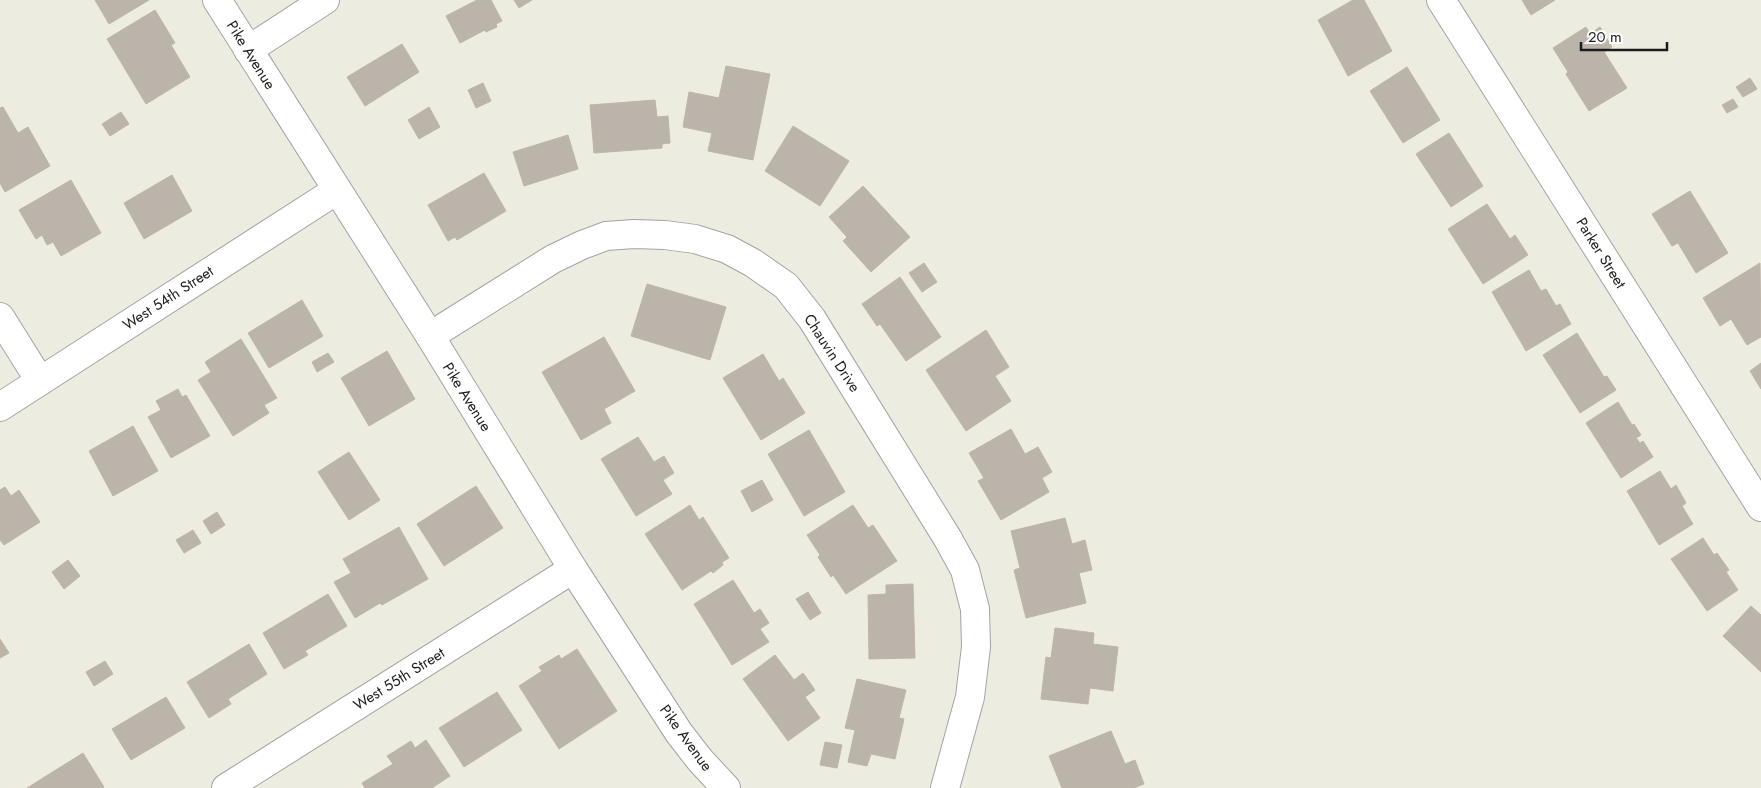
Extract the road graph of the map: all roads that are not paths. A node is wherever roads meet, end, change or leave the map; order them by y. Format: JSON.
{"nodes":[{"id":1,"x":217,"y":0,"type":"edge"},
{"id":2,"x":325,"y":0,"type":"edge"},
{"id":3,"x":1441,"y":0,"type":"edge"},
{"id":4,"x":248,"y":50,"type":"junction"},
{"id":5,"x":337,"y":190,"type":"junction"},
{"id":6,"x":0,"y":317,"type":"edge"},
{"id":7,"x":430,"y":336,"type":"junction"},
{"id":8,"x":40,"y":381,"type":"junction"},
{"id":9,"x":0,"y":407,"type":"edge"},
{"id":10,"x":1761,"y":507,"type":"edge"},
{"id":11,"x":573,"y":569,"type":"junction"},
{"id":12,"x":226,"y":788,"type":"edge"},
{"id":13,"x":726,"y":788,"type":"edge"},
{"id":14,"x":945,"y":788,"type":"edge"}],
"edges":[{"from":1,"to":4,"type":"street","name":"Pike Avenue"},
{"from":2,"to":4,"type":"street"},
{"from":3,"to":10,"type":"street","name":"Parker Street"},
{"from":4,"to":5,"type":"street","name":"Pike Avenue"},
{"from":5,"to":7,"type":"street","name":"Pike Avenue"},
{"from":5,"to":8,"type":"street","name":"West 54th Street"},
{"from":6,"to":8,"type":"street"},
{"from":7,"to":11,"type":"street","name":"Pike Avenue"},
{"from":7,"to":14,"type":"street","name":"Chauvin Drive"},
{"from":8,"to":9,"type":"street","name":"West 54th Street"},
{"from":11,"to":12,"type":"street","name":"West 55th Street"},
{"from":11,"to":13,"type":"street","name":"Pike Avenue"}]}
